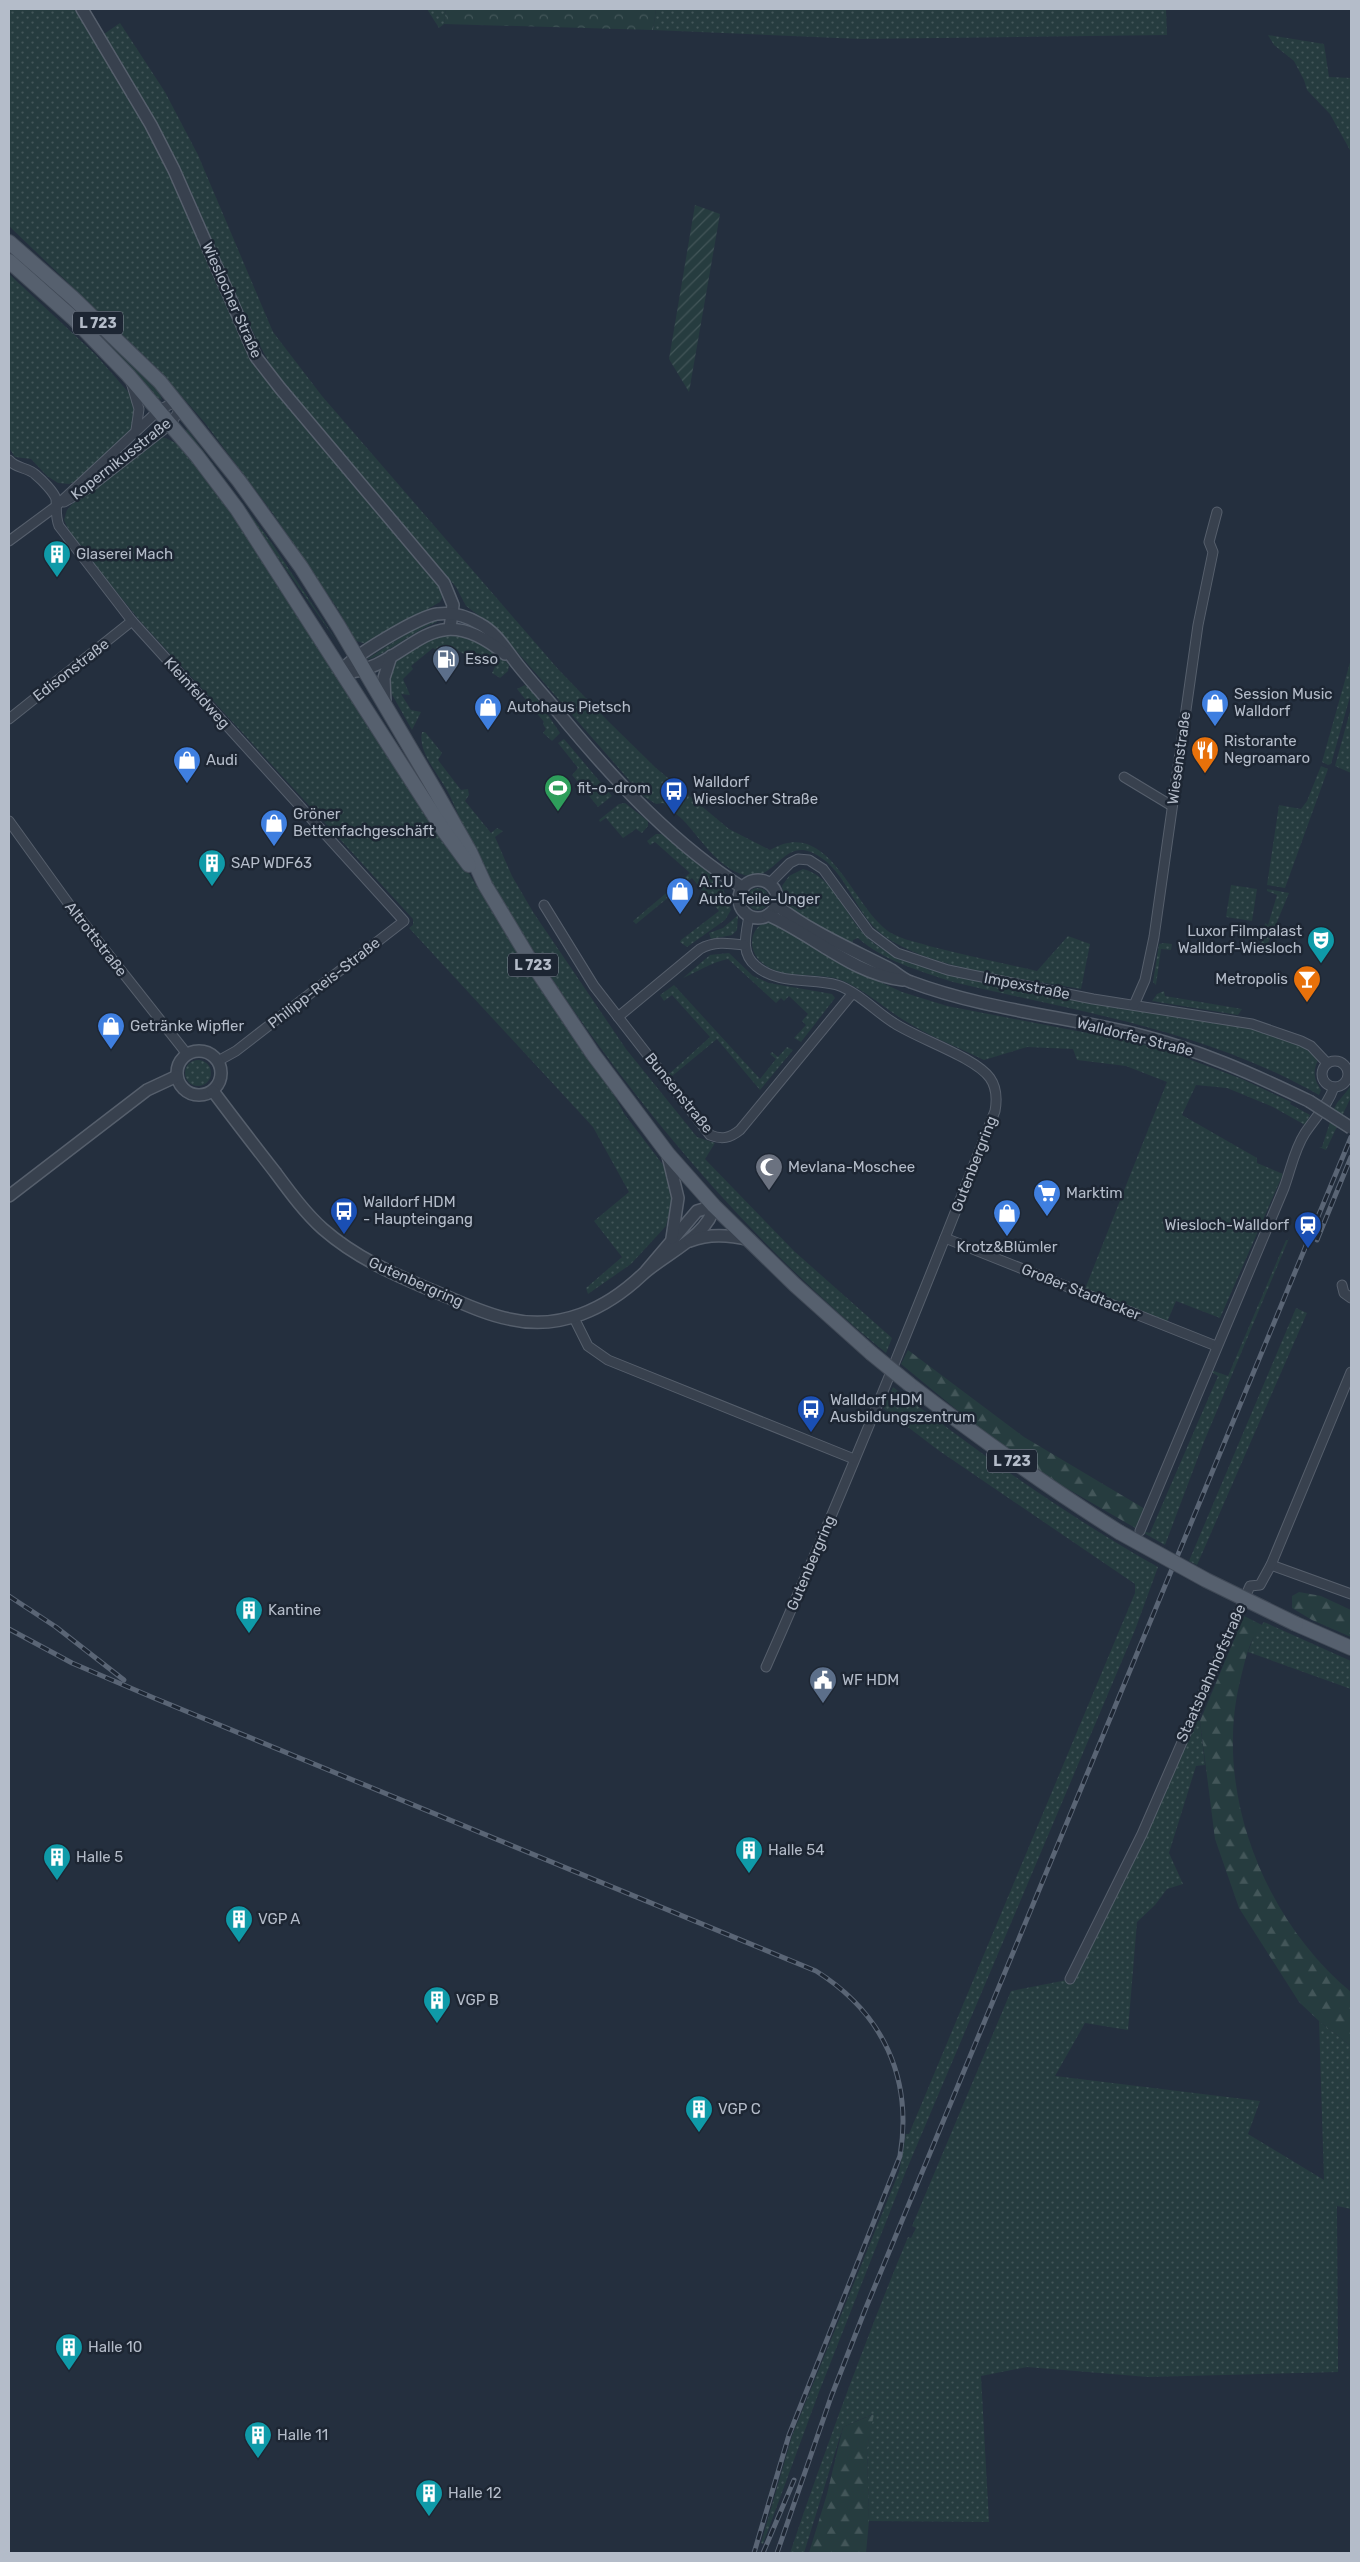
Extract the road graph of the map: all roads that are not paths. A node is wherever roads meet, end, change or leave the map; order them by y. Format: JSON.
{"nodes":[{"id":1,"x":82,"y":9,"type":"edge"},
{"id":2,"x":9,"y":242,"type":"edge"},
{"id":3,"x":9,"y":261,"type":"edge"},
{"id":4,"x":128,"y":375,"type":"junction"},
{"id":5,"x":179,"y":404,"type":"junction"},
{"id":6,"x":159,"y":410,"type":"junction"},
{"id":7,"x":171,"y":424,"type":"junction"},
{"id":8,"x":136,"y":430,"type":"junction"},
{"id":9,"x":9,"y":460,"type":"edge"},
{"id":10,"x":55,"y":507,"type":"junction"},
{"id":11,"x":1217,"y":512,"type":"dead end"},
{"id":12,"x":9,"y":541,"type":"edge"},
{"id":13,"x":452,"y":614,"type":"junction"},
{"id":14,"x":132,"y":620,"type":"junction"},
{"id":15,"x":450,"y":628,"type":"junction"},
{"id":16,"x":391,"y":656,"type":"junction"},
{"id":17,"x":355,"y":657,"type":"junction"},
{"id":18,"x":518,"y":665,"type":"junction"},
{"id":19,"x":363,"y":670,"type":"junction"},
{"id":20,"x":342,"y":673,"type":"junction"},
{"id":21,"x":386,"y":710,"type":"junction"},
{"id":22,"x":9,"y":719,"type":"edge"},
{"id":23,"x":1124,"y":777,"type":"dead end"},
{"id":24,"x":1172,"y":806,"type":"junction"},
{"id":25,"x":9,"y":821,"type":"edge"},
{"id":26,"x":770,"y":884,"type":"junction"},
{"id":27,"x":485,"y":885,"type":"junction"},
{"id":28,"x":743,"y":888,"type":"junction"},
{"id":29,"x":544,"y":905,"type":"dead end"},
{"id":30,"x":776,"y":905,"type":"junction"},
{"id":31,"x":749,"y":916,"type":"junction"},
{"id":32,"x":768,"y":916,"type":"junction"},
{"id":33,"x":404,"y":921,"type":"joint"},
{"id":34,"x":744,"y":945,"type":"junction"},
{"id":35,"x":907,"y":980,"type":"junction"},
{"id":36,"x":852,"y":994,"type":"junction"},
{"id":37,"x":1134,"y":1005,"type":"junction"},
{"id":38,"x":618,"y":1017,"type":"junction"},
{"id":39,"x":187,"y":1054,"type":"junction"},
{"id":40,"x":218,"y":1061,"type":"junction"},
{"id":41,"x":1348,"y":1062,"type":"edge"},
{"id":42,"x":1327,"y":1063,"type":"junction"},
{"id":43,"x":177,"y":1076,"type":"junction"},
{"id":44,"x":1334,"y":1087,"type":"junction"},
{"id":45,"x":213,"y":1090,"type":"junction"},
{"id":46,"x":1351,"y":1128,"type":"edge"},
{"id":47,"x":668,"y":1154,"type":"junction"},
{"id":48,"x":9,"y":1196,"type":"edge"},
{"id":49,"x":714,"y":1206,"type":"junction"},
{"id":50,"x":945,"y":1238,"type":"junction"},
{"id":51,"x":672,"y":1239,"type":"junction"},
{"id":52,"x":750,"y":1240,"type":"junction"},
{"id":53,"x":684,"y":1243,"type":"junction"},
{"id":54,"x":646,"y":1271,"type":"junction"},
{"id":55,"x":1342,"y":1286,"type":"dead end"},
{"id":56,"x":1351,"y":1298,"type":"edge"},
{"id":57,"x":574,"y":1318,"type":"junction"},
{"id":58,"x":1216,"y":1346,"type":"junction"},
{"id":59,"x":1351,"y":1372,"type":"edge"},
{"id":60,"x":854,"y":1459,"type":"junction"},
{"id":61,"x":1140,"y":1531,"type":"dead end"},
{"id":62,"x":1271,"y":1565,"type":"junction"},
{"id":63,"x":1351,"y":1594,"type":"edge"},
{"id":64,"x":1351,"y":1648,"type":"edge"},
{"id":65,"x":766,"y":1667,"type":"dead end"},
{"id":66,"x":1070,"y":1979,"type":"dead end"}],
"edges":[{"from":1,"to":13,"type":"street","name":"Wieslocher Straße"},
{"from":2,"to":5,"type":"main road","number":"L 723"},
{"from":3,"to":4,"type":"main road","number":"L 723"},
{"from":4,"to":6,"type":"main road","number":"L 723"},
{"from":4,"to":8,"type":"street","name":"Kopernikusstraße"},
{"from":5,"to":6,"type":"street","name":"Kopernikusstraße"},
{"from":5,"to":7,"type":"street","name":"Kopernikusstraße"},
{"from":5,"to":17,"type":"main road","number":"L 723"},
{"from":6,"to":7,"type":"main road","number":"L 723"},
{"from":6,"to":8,"type":"street","name":"Kopernikusstraße"},
{"from":7,"to":10,"type":"street","name":"Kopernikusstraße"},
{"from":7,"to":20,"type":"main road","number":"L 723"},
{"from":8,"to":10,"type":"street","name":"Kopernikusstraße"},
{"from":9,"to":10,"type":"street","name":"Kleinfeldweg"},
{"from":10,"to":12,"type":"street","name":"Kopernikusstraße"},
{"from":10,"to":14,"type":"street","name":"Kleinfeldweg"},
{"from":11,"to":24,"type":"street","name":"Wiesenstraße"},
{"from":13,"to":15,"type":"street","name":"Wieslocher Straße"},
{"from":13,"to":17,"type":"street"},
{"from":13,"to":18,"type":"street"},
{"from":14,"to":22,"type":"street","name":"Edisonstraße"},
{"from":14,"to":33,"type":"street","name":"Kleinfeldweg"},
{"from":15,"to":16,"type":"street"},
{"from":15,"to":18,"type":"street"},
{"from":16,"to":19,"type":"street"},
{"from":16,"to":21,"type":"street"},
{"from":17,"to":19,"type":"main road","number":"L 723"},
{"from":17,"to":20,"type":"street"},
{"from":18,"to":28,"type":"street"},
{"from":19,"to":20,"type":"street"},
{"from":19,"to":21,"type":"main road","number":"L 723"},
{"from":20,"to":27,"type":"main road","number":"L 723"},
{"from":21,"to":27,"type":"main road","number":"L 723"},
{"from":23,"to":24,"type":"street"},
{"from":24,"to":37,"type":"street","name":"Wiesenstraße"},
{"from":25,"to":39,"type":"street","name":"Altrottstraße"},
{"from":26,"to":28,"type":"street"},
{"from":26,"to":30,"type":"street"},
{"from":26,"to":37,"type":"street","name":"Impexstraße"},
{"from":27,"to":47,"type":"main road","number":"L 723"},
{"from":28,"to":31,"type":"street"},
{"from":29,"to":38,"type":"street","name":"Bunsenstraße"},
{"from":30,"to":32,"type":"street"},
{"from":30,"to":35,"type":"street","name":"Walldorfer Straße"},
{"from":31,"to":32,"type":"street"},
{"from":31,"to":34,"type":"street"},
{"from":32,"to":35,"type":"street","name":"Walldorfer Straße"},
{"from":33,"to":40,"type":"street","name":"Philipp-Reis-Straße"},
{"from":34,"to":36,"type":"street","name":"Gutenbergring"},
{"from":34,"to":38,"type":"street"},
{"from":35,"to":46,"type":"street","name":"Walldorfer Straße","bridge":true},
{"from":36,"to":38,"type":"street","name":"Bunsenstraße"},
{"from":36,"to":50,"type":"street","name":"Gutenbergring"},
{"from":37,"to":42,"type":"street","name":"Impexstraße"},
{"from":39,"to":40,"type":"street"},
{"from":39,"to":43,"type":"street"},
{"from":40,"to":45,"type":"street"},
{"from":41,"to":42,"type":"street"},
{"from":41,"to":44,"type":"street"},
{"from":42,"to":44,"type":"street"},
{"from":43,"to":45,"type":"street"},
{"from":43,"to":48,"type":"street"},
{"from":44,"to":58,"type":"street"},
{"from":45,"to":57,"type":"street","name":"Gutenbergring"},
{"from":47,"to":49,"type":"main road","number":"L 723"},
{"from":47,"to":51,"type":"street"},
{"from":49,"to":51,"type":"street","name":"Gutenbergring"},
{"from":49,"to":52,"type":"main road","number":"L 723"},
{"from":49,"to":53,"type":"street","name":"Gutenbergring"},
{"from":50,"to":58,"type":"street","name":"Großer Stadtacker"},
{"from":50,"to":60,"type":"street","name":"Gutenbergring"},
{"from":51,"to":54,"type":"street","name":"Gutenbergring"},
{"from":52,"to":53,"type":"street"},
{"from":52,"to":64,"type":"main road","number":"L 723","bridge":true},
{"from":53,"to":54,"type":"street","name":"Gutenbergring"},
{"from":54,"to":57,"type":"street","name":"Gutenbergring"},
{"from":55,"to":56,"type":"street"},
{"from":57,"to":60,"type":"street"},
{"from":58,"to":61,"type":"street"},
{"from":59,"to":62,"type":"street","name":"Staatsbahnhofstraße"},
{"from":60,"to":65,"type":"street","name":"Gutenbergring"},
{"from":62,"to":63,"type":"street"},
{"from":62,"to":66,"type":"street","name":"Staatsbahnhofstraße"}]}
